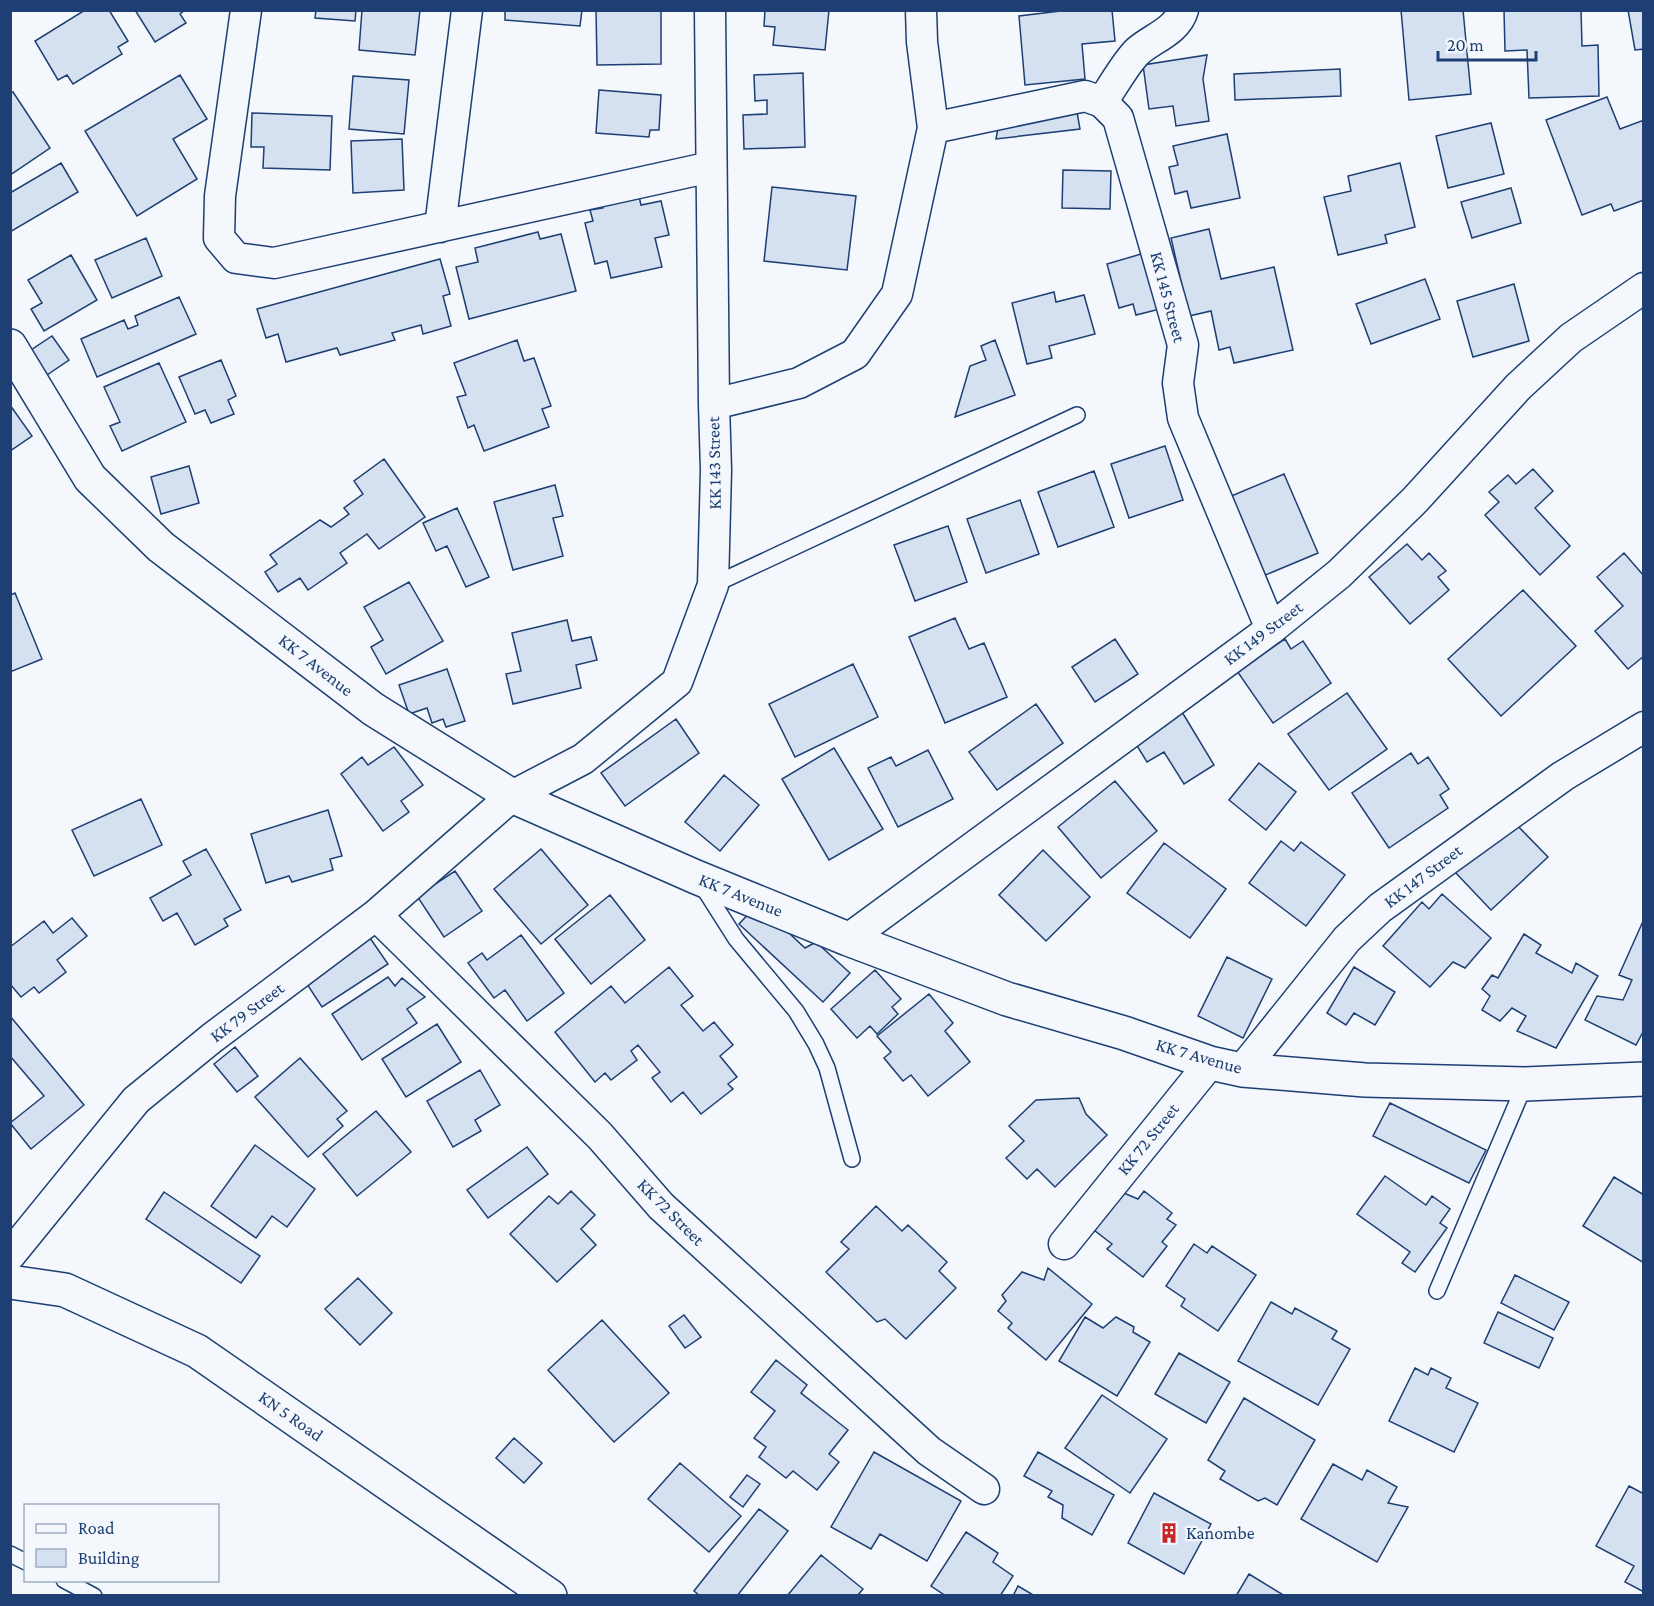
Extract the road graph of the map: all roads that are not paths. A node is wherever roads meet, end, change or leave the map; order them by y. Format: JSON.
{"nodes":[{"id":1,"x":246,"y":10,"type":"edge"},
{"id":2,"x":467,"y":10,"type":"edge"},
{"id":3,"x":710,"y":10,"type":"edge"},
{"id":4,"x":921,"y":10,"type":"edge"},
{"id":5,"x":1183,"y":10,"type":"edge"},
{"id":6,"x":1102,"y":102,"type":"junction"},
{"id":7,"x":933,"y":128,"type":"junction"},
{"id":8,"x":711,"y":167,"type":"junction"},
{"id":9,"x":440,"y":226,"type":"junction"},
{"id":10,"x":1644,"y":288,"type":"edge"},
{"id":11,"x":10,"y":346,"type":"edge"},
{"id":12,"x":714,"y":404,"type":"junction"},
{"id":13,"x":1077,"y":415,"type":"dead end"},
{"id":14,"x":713,"y":585,"type":"junction"},
{"id":15,"x":1271,"y":629,"type":"junction"},
{"id":16,"x":1644,"y":727,"type":"edge"},
{"id":17,"x":512,"y":796,"type":"junction"},
{"id":18,"x":696,"y":877,"type":"junction"},
{"id":19,"x":376,"y":915,"type":"junction"},
{"id":20,"x":848,"y":939,"type":"junction"},
{"id":21,"x":1210,"y":1062,"type":"junction"},
{"id":22,"x":1242,"y":1070,"type":"junction"},
{"id":23,"x":1644,"y":1079,"type":"edge"},
{"id":24,"x":1525,"y":1084,"type":"junction"},
{"id":25,"x":852,"y":1159,"type":"dead end"},
{"id":26,"x":1064,"y":1244,"type":"dead end"},
{"id":27,"x":10,"y":1255,"type":"edge"},
{"id":28,"x":10,"y":1282,"type":"edge"},
{"id":29,"x":1437,"y":1291,"type":"dead end"},
{"id":30,"x":984,"y":1489,"type":"dead end"},
{"id":31,"x":10,"y":1554,"type":"edge"},
{"id":32,"x":24,"y":1561,"type":"edge"},
{"id":33,"x":66,"y":1582,"type":"edge"},
{"id":34,"x":94,"y":1596,"type":"edge"},
{"id":35,"x":550,"y":1596,"type":"edge"}],
"edges":[{"from":1,"to":9,"type":"street"},
{"from":2,"to":9,"type":"street"},
{"from":3,"to":8,"type":"street"},
{"from":4,"to":7,"type":"street","name":"KK 143 Street"},
{"from":5,"to":6,"type":"street"},
{"from":6,"to":7,"type":"street"},
{"from":6,"to":15,"type":"street","name":"KK 145 Street"},
{"from":7,"to":12,"type":"street","name":"KK 143 Street"},
{"from":8,"to":9,"type":"street"},
{"from":8,"to":12,"type":"street"},
{"from":10,"to":15,"type":"street","name":"KK 149 Street"},
{"from":11,"to":17,"type":"street","name":"KK 7 Avenue"},
{"from":12,"to":14,"type":"street","name":"KK 143 Street"},
{"from":13,"to":14,"type":"lane"},
{"from":14,"to":17,"type":"street","name":"KK 143 Street"},
{"from":15,"to":20,"type":"street","name":"KK 149 Street"},
{"from":16,"to":22,"type":"street","name":"KK 147 Street"},
{"from":17,"to":18,"type":"street","name":"KK 7 Avenue"},
{"from":17,"to":19,"type":"street","name":"KK 79 Street"},
{"from":18,"to":20,"type":"street","name":"KK 7 Avenue"},
{"from":18,"to":25,"type":"lane"},
{"from":19,"to":27,"type":"street","name":"KK 79 Street"},
{"from":19,"to":30,"type":"street","name":"KK 72 Street"},
{"from":20,"to":21,"type":"street","name":"KK 7 Avenue"},
{"from":21,"to":22,"type":"street","name":"KK 7 Avenue"},
{"from":21,"to":26,"type":"street","name":"KK 72 Street"},
{"from":22,"to":24,"type":"street","name":"KK 7 Avenue"},
{"from":23,"to":24,"type":"street","name":"KK 7 Avenue"},
{"from":24,"to":29,"type":"lane"},
{"from":28,"to":35,"type":"street","name":"KN 5 Road"},
{"from":31,"to":32,"type":"lane"},
{"from":33,"to":34,"type":"lane"}]}
